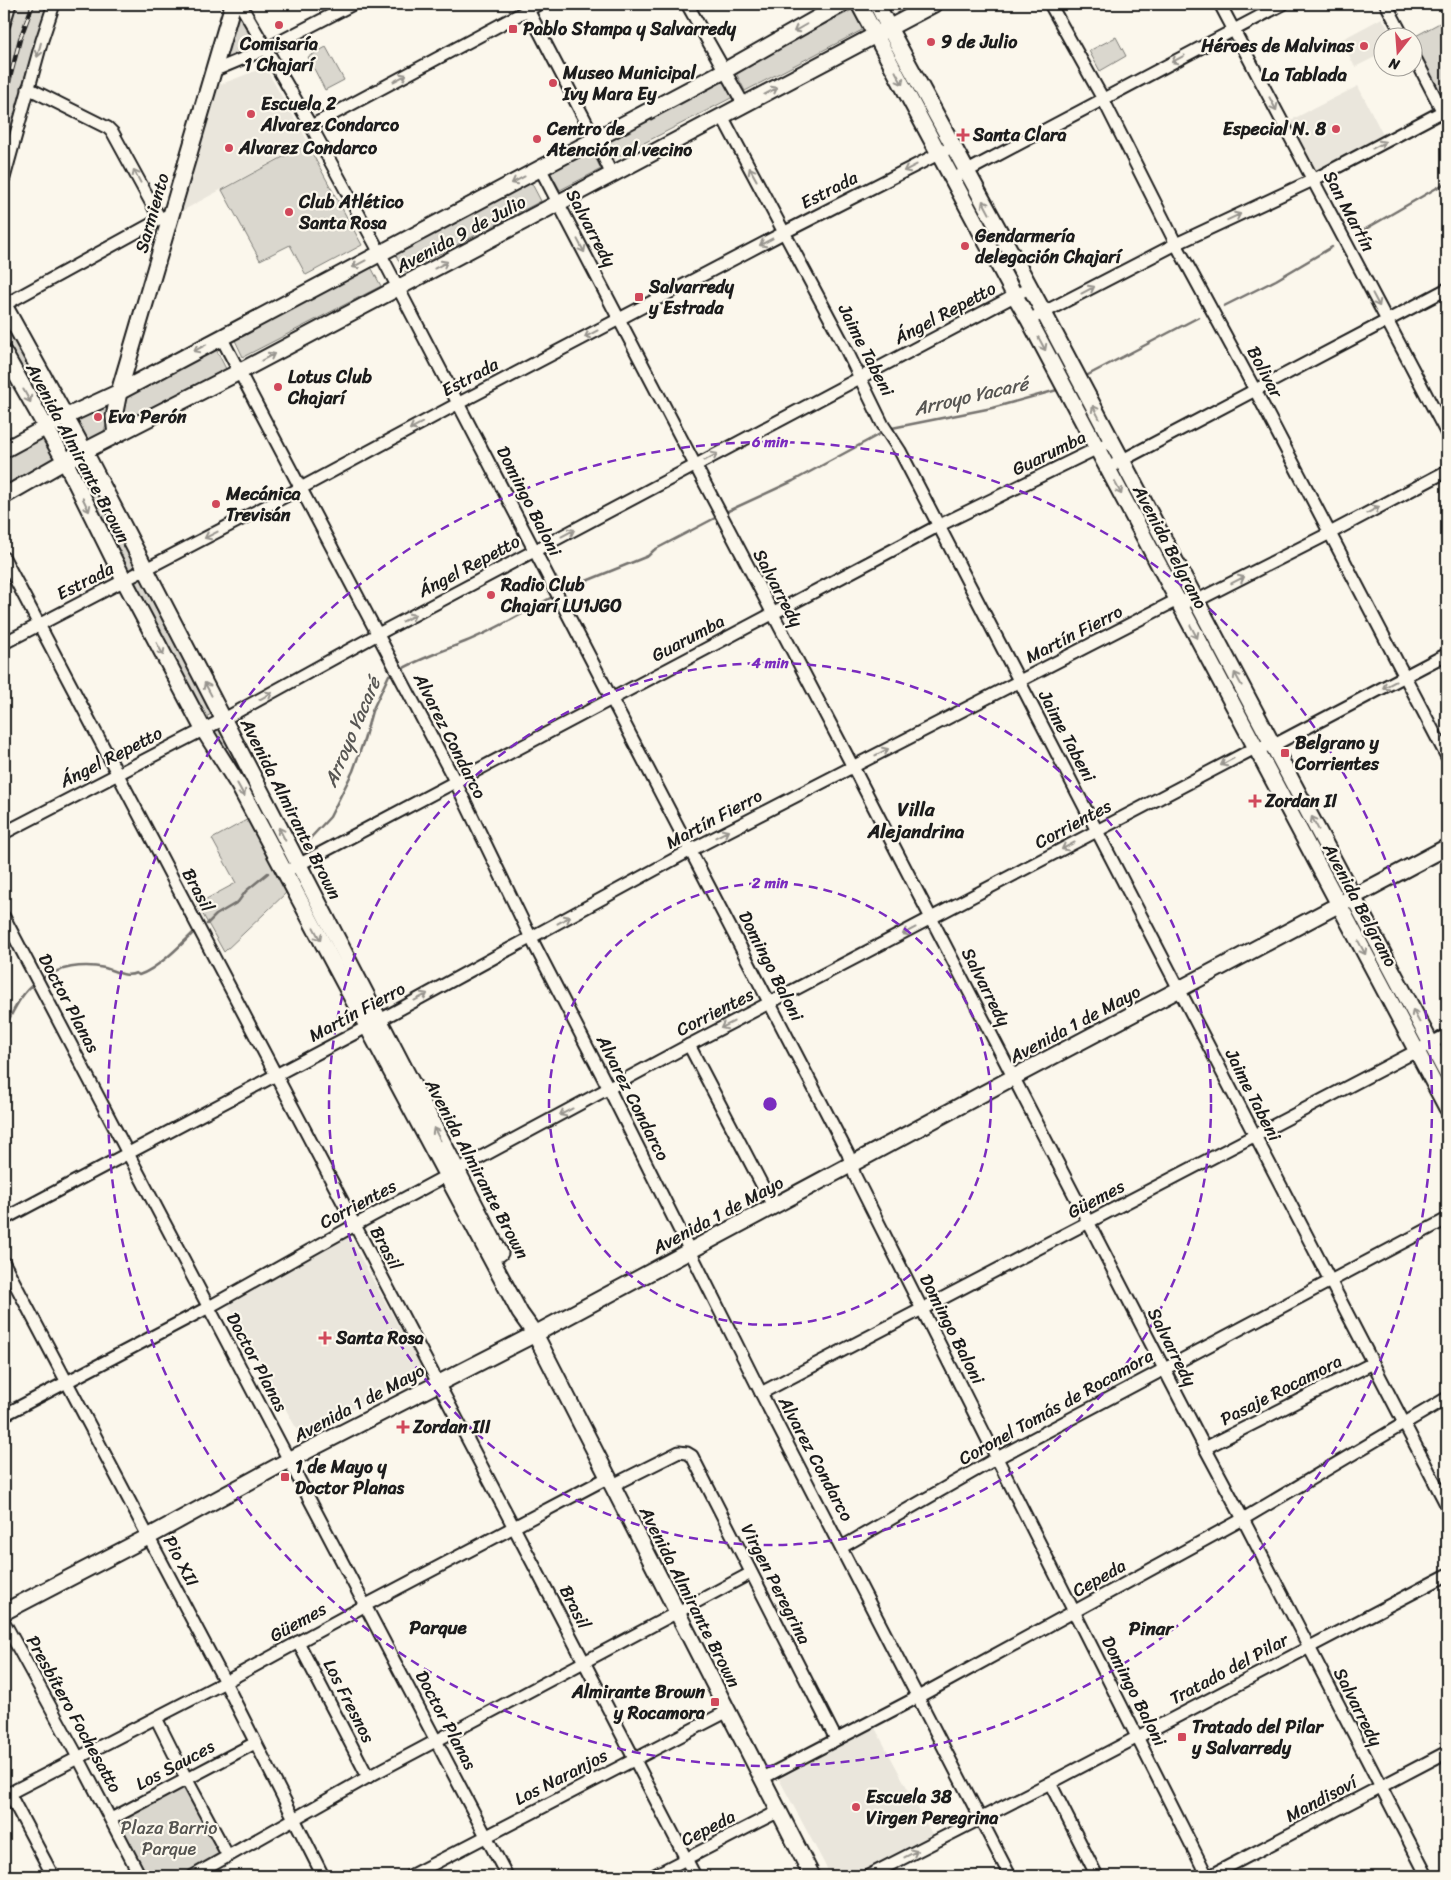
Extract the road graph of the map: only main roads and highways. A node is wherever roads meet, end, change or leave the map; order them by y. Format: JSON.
{"nodes":[{"id":1,"x":233,"y":4,"type":"edge"},
{"id":2,"x":842,"y":4,"type":"edge"},
{"id":3,"x":859,"y":4,"type":"edge"},
{"id":4,"x":877,"y":4,"type":"edge"},
{"id":5,"x":934,"y":4,"type":"edge"},
{"id":6,"x":882,"y":31,"type":"junction"},
{"id":7,"x":4,"y":305,"type":"edge"},
{"id":8,"x":4,"y":353,"type":"edge"},
{"id":9,"x":119,"y":392,"type":"junction"},
{"id":10,"x":65,"y":416,"type":"junction"},
{"id":11,"x":44,"y":427,"type":"junction"},
{"id":12,"x":116,"y":435,"type":"junction"},
{"id":13,"x":4,"y":450,"type":"edge"},
{"id":14,"x":85,"y":452,"type":"junction"},
{"id":15,"x":65,"y":461,"type":"junction"},
{"id":16,"x":4,"y":496,"type":"edge"},
{"id":17,"x":1447,"y":848,"type":"edge"},
{"id":18,"x":292,"y":869,"type":"junction"},
{"id":19,"x":1354,"y":897,"type":"junction"},
{"id":20,"x":1339,"y":905,"type":"junction"},
{"id":21,"x":1447,"y":1074,"type":"edge"},
{"id":22,"x":1447,"y":1108,"type":"edge"},
{"id":23,"x":535,"y":1334,"type":"junction"},
{"id":24,"x":4,"y":1612,"type":"edge"},
{"id":25,"x":812,"y":1876,"type":"edge"}],
"edges":[{"from":1,"to":9,"type":"main road","name":"Sarmiento"},
{"from":2,"to":9,"type":"main road","name":"Avenida 9 de Julio","one_way":true},
{"from":3,"to":6,"type":"main road","name":"Avenida Belgrano"},
{"from":4,"to":6,"type":"main road","name":"Avenida Belgrano"},
{"from":5,"to":6,"type":"main road","name":"Avenida 9 de Julio"},
{"from":12,"to":6,"type":"main road","name":"Avenida 9 de Julio","one_way":true},
{"from":19,"to":6,"type":"main road","name":"Avenida Belgrano","one_way":true},
{"from":6,"to":20,"type":"main road","name":"Avenida Belgrano","one_way":true},
{"from":7,"to":10,"type":"main road","name":"Avenida Almirante Brown"},
{"from":8,"to":11,"type":"main road","name":"Avenida Almirante Brown","one_way":true},
{"from":9,"to":10,"type":"main road","name":"Avenida 9 de Julio"},
{"from":9,"to":12,"type":"main road","name":"Sarmiento"},
{"from":10,"to":11,"type":"main road","name":"Avenida 9 de Julio"},
{"from":10,"to":14,"type":"main road","name":"Avenida Almirante Brown"},
{"from":11,"to":13,"type":"main road","name":"Avenida 9 de Julio"},
{"from":11,"to":15,"type":"main road","name":"Avenida Almirante Brown"},
{"from":12,"to":14,"type":"main road","name":"Avenida 9 de Julio"},
{"from":14,"to":15,"type":"main road","name":"Avenida 9 de Julio"},
{"from":18,"to":14,"type":"main road","name":"Avenida Almirante Brown","one_way":true},
{"from":15,"to":16,"type":"main road","name":"Avenida 9 de Julio"},
{"from":15,"to":18,"type":"main road","name":"Avenida Almirante Brown","one_way":true},
{"from":17,"to":19,"type":"main road","name":"Avenida 1 de Mayo"},
{"from":18,"to":23,"type":"main road","name":"Avenida Almirante Brown"},
{"from":19,"to":20,"type":"main road","name":"Avenida 1 de Mayo"},
{"from":21,"to":19,"type":"main road","name":"Avenida Belgrano","one_way":true},
{"from":20,"to":22,"type":"main road","name":"Avenida Belgrano","one_way":true},
{"from":20,"to":23,"type":"main road","name":"Avenida 1 de Mayo"},
{"from":23,"to":24,"type":"main road","name":"Avenida 1 de Mayo"},
{"from":23,"to":25,"type":"main road","name":"Avenida Almirante Brown"}]}
